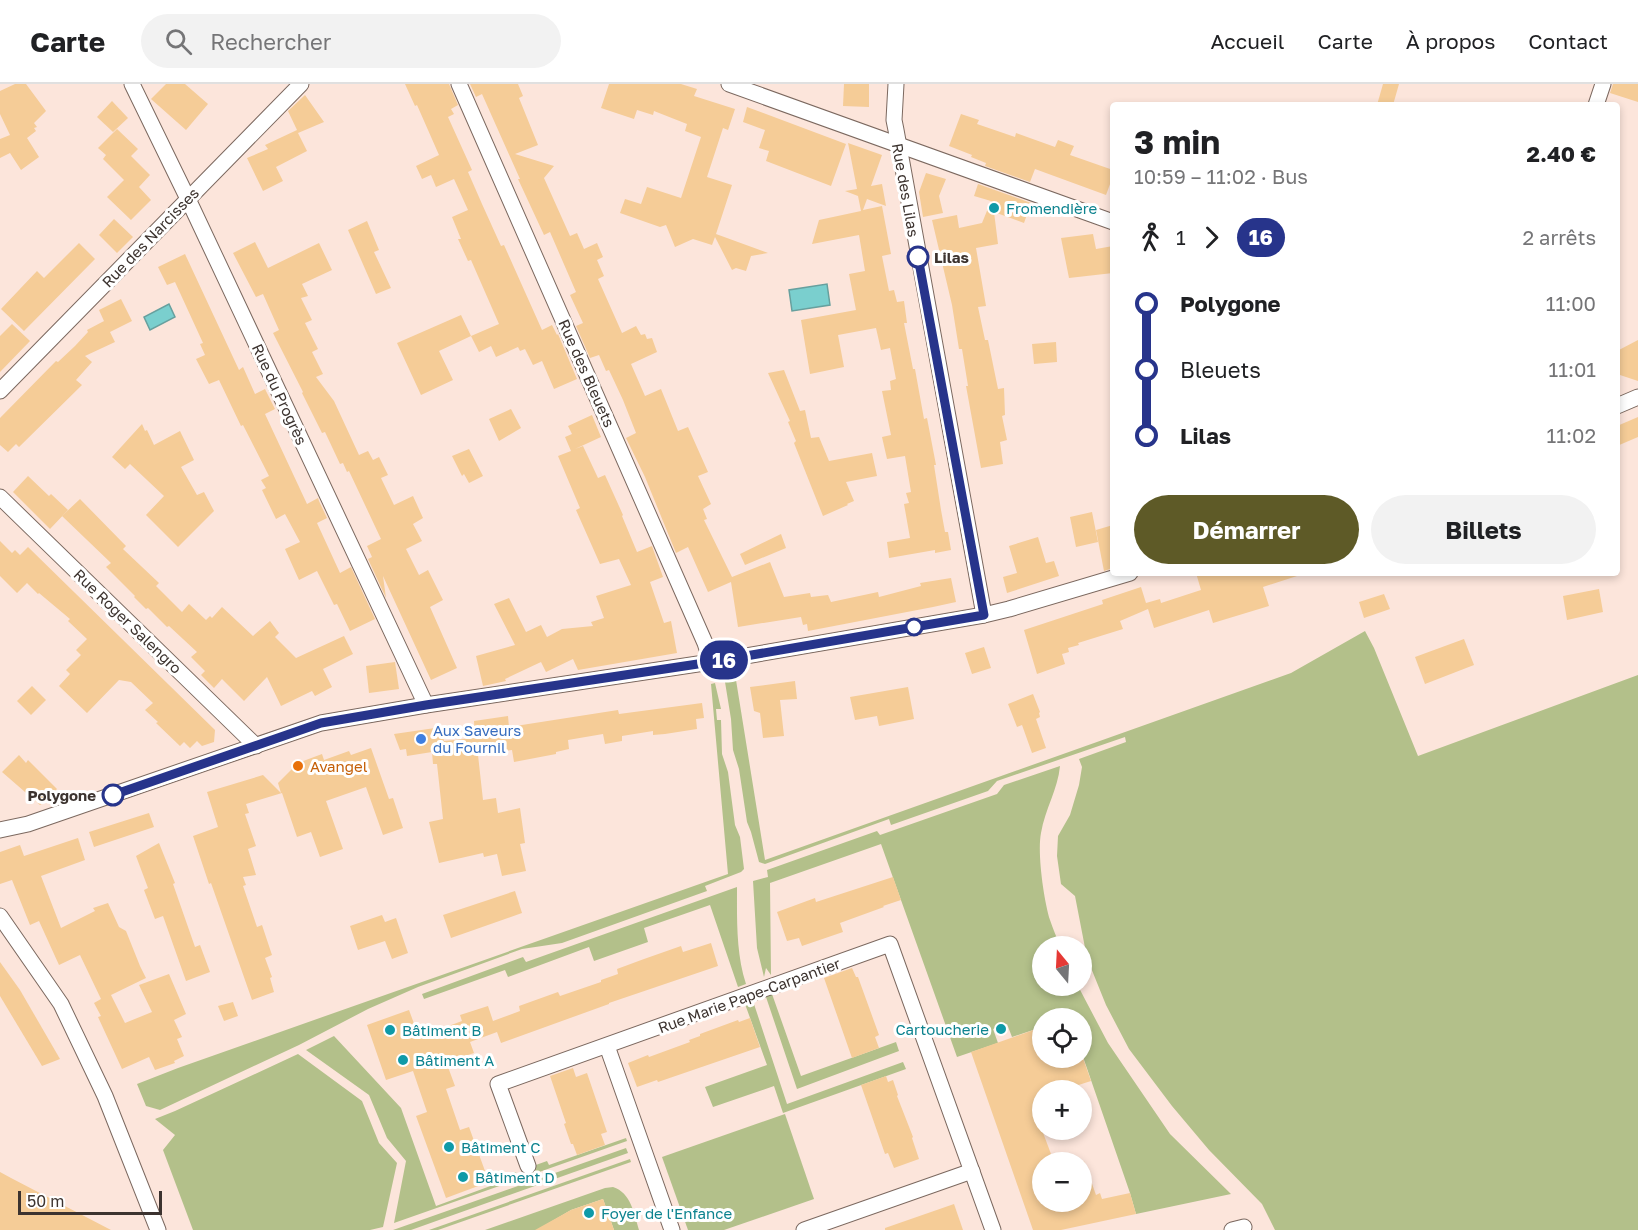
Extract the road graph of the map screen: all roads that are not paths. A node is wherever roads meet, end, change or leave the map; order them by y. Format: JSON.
{"nodes":[{"id":1,"x":132,"y":84,"type":"edge"},
{"id":2,"x":301,"y":84,"type":"edge"},
{"id":3,"x":459,"y":84,"type":"edge"},
{"id":4,"x":729,"y":84,"type":"edge"},
{"id":5,"x":896,"y":84,"type":"edge"},
{"id":6,"x":1602,"y":84,"type":"edge"},
{"id":7,"x":1597,"y":102,"type":"edge"},
{"id":8,"x":898,"y":144,"type":"junction"},
{"id":9,"x":188,"y":199,"type":"junction"},
{"id":10,"x":1110,"y":221,"type":"edge"},
{"id":11,"x":0,"y":391,"type":"edge"},
{"id":12,"x":1638,"y":397,"type":"edge"},
{"id":13,"x":1620,"y":405,"type":"edge"},
{"id":14,"x":0,"y":497,"type":"edge"},
{"id":15,"x":1120,"y":576,"type":"edge"},
{"id":16,"x":984,"y":615,"type":"junction"},
{"id":17,"x":711,"y":662,"type":"junction"},
{"id":18,"x":426,"y":705,"type":"junction"},
{"id":19,"x":256,"y":746,"type":"junction"},
{"id":20,"x":0,"y":830,"type":"edge"},
{"id":21,"x":0,"y":916,"type":"edge"},
{"id":22,"x":607,"y":1046,"type":"junction"},
{"id":23,"x":528,"y":1166,"type":"dead end"},
{"id":24,"x":972,"y":1171,"type":"junction"},
{"id":25,"x":158,"y":1230,"type":"edge"},
{"id":26,"x":672,"y":1230,"type":"edge"},
{"id":27,"x":804,"y":1230,"type":"edge"},
{"id":28,"x":993,"y":1230,"type":"edge"}],
"edges":[{"from":1,"to":9,"type":"street","name":"Rue du Progrès"},
{"from":2,"to":9,"type":"street","name":"Rue des Narcisses"},
{"from":3,"to":17,"type":"street","name":"Rue des Bleuets"},
{"from":4,"to":8,"type":"street"},
{"from":5,"to":8,"type":"street","name":"Rue des Lilas"},
{"from":6,"to":7,"type":"street"},
{"from":8,"to":10,"type":"street"},
{"from":8,"to":16,"type":"street","name":"Rue des Lilas"},
{"from":9,"to":11,"type":"street","name":"Rue des Narcisses"},
{"from":9,"to":18,"type":"street","name":"Rue du Progrès"},
{"from":12,"to":13,"type":"street"},
{"from":14,"to":19,"type":"street","name":"Rue Roger Salengro"},
{"from":15,"to":16,"type":"street"},
{"from":16,"to":17,"type":"street"},
{"from":17,"to":18,"type":"street"},
{"from":18,"to":19,"type":"street"},
{"from":19,"to":20,"type":"street"},
{"from":21,"to":25,"type":"street"},
{"from":22,"to":23,"type":"street","name":"Rue Marie Pape-Carpantier"},
{"from":22,"to":24,"type":"street","name":"Rue Marie Pape-Carpantier"},
{"from":22,"to":26,"type":"street"},
{"from":24,"to":27,"type":"street"},
{"from":24,"to":28,"type":"street"}]}
